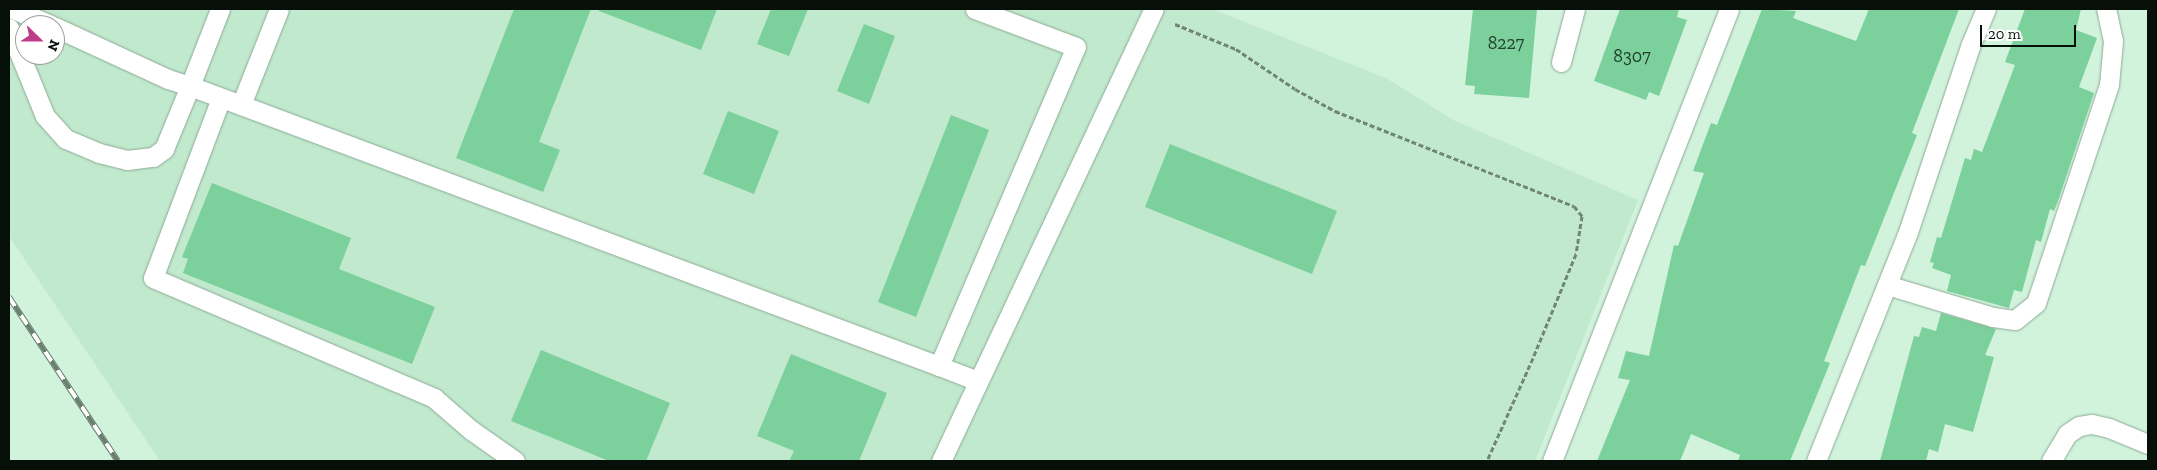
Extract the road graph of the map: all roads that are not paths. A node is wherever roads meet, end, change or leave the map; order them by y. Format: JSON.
{"nodes":[{"id":1,"x":13,"y":9,"type":"edge"},
{"id":2,"x":220,"y":9,"type":"edge"},
{"id":3,"x":279,"y":9,"type":"edge"},
{"id":4,"x":975,"y":9,"type":"edge"},
{"id":5,"x":1575,"y":9,"type":"edge"},
{"id":6,"x":1729,"y":9,"type":"edge"},
{"id":7,"x":1986,"y":9,"type":"edge"},
{"id":8,"x":2106,"y":9,"type":"edge"},
{"id":9,"x":1153,"y":11,"type":"edge"},
{"id":10,"x":27,"y":15,"type":"edge"},
{"id":11,"x":9,"y":28,"type":"edge"},
{"id":12,"x":65,"y":32,"type":"edge"},
{"id":13,"x":1561,"y":62,"type":"dead end"},
{"id":14,"x":190,"y":86,"type":"junction"},
{"id":15,"x":220,"y":98,"type":"junction"},
{"id":16,"x":241,"y":105,"type":"junction"},
{"id":17,"x":1887,"y":285,"type":"junction"},
{"id":18,"x":939,"y":366,"type":"junction"},
{"id":19,"x":978,"y":380,"type":"junction"},
{"id":20,"x":2148,"y":444,"type":"edge"},
{"id":21,"x":515,"y":461,"type":"edge"},
{"id":22,"x":941,"y":461,"type":"edge"},
{"id":23,"x":1552,"y":461,"type":"edge"},
{"id":24,"x":1816,"y":461,"type":"edge"},
{"id":25,"x":2051,"y":461,"type":"edge"}],
"edges":[{"from":1,"to":10,"type":"lane"},
{"from":2,"to":14,"type":"lane"},
{"from":3,"to":16,"type":"lane"},
{"from":4,"to":18,"type":"lane"},
{"from":5,"to":13,"type":"lane"},
{"from":6,"to":23,"type":"lane"},
{"from":7,"to":17,"type":"lane"},
{"from":8,"to":17,"type":"lane"},
{"from":9,"to":19,"type":"lane"},
{"from":11,"to":14,"type":"lane"},
{"from":12,"to":14,"type":"lane"},
{"from":14,"to":15,"type":"lane"},
{"from":15,"to":16,"type":"lane"},
{"from":15,"to":21,"type":"lane"},
{"from":16,"to":18,"type":"lane"},
{"from":17,"to":24,"type":"lane"},
{"from":18,"to":19,"type":"lane"},
{"from":19,"to":22,"type":"lane"},
{"from":20,"to":25,"type":"lane"}]}
